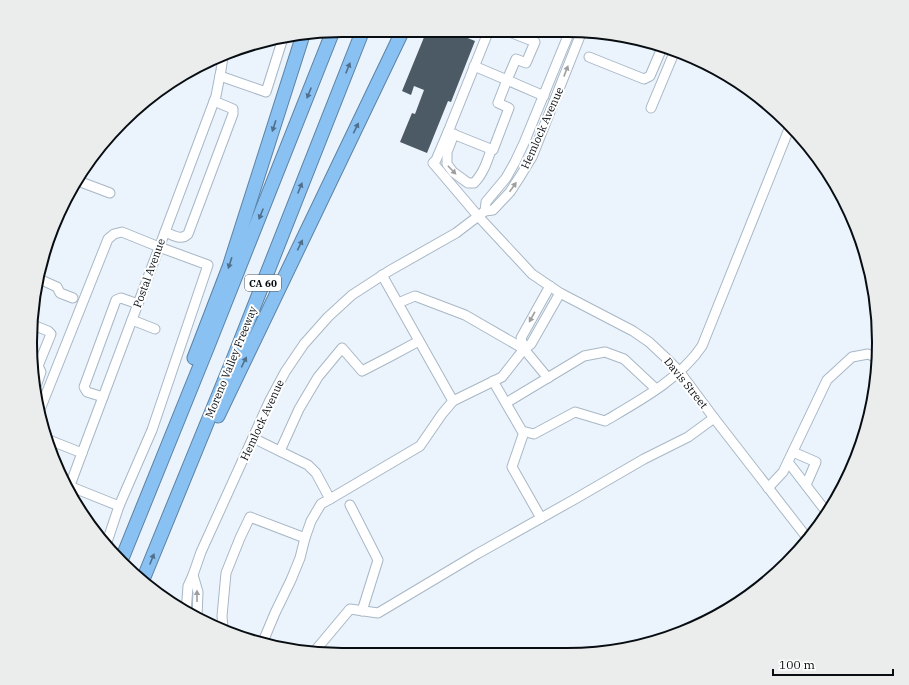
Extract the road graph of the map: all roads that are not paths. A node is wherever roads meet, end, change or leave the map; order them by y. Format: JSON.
{"nodes":[{"id":1,"x":360,"y":37,"type":"edge"},
{"id":2,"x":400,"y":37,"type":"edge"},
{"id":3,"x":486,"y":37,"type":"edge"},
{"id":4,"x":524,"y":37,"type":"edge"},
{"id":5,"x":568,"y":37,"type":"edge"},
{"id":6,"x":330,"y":38,"type":"edge"},
{"id":7,"x":579,"y":38,"type":"edge"},
{"id":8,"x":300,"y":40,"type":"edge"},
{"id":9,"x":281,"y":43,"type":"edge"},
{"id":10,"x":660,"y":52,"type":"edge"},
{"id":11,"x":673,"y":56,"type":"edge"},
{"id":12,"x":589,"y":57,"type":"dead end"},
{"id":13,"x":222,"y":62,"type":"edge"},
{"id":14,"x":474,"y":66,"type":"junction"},
{"id":15,"x":220,"y":76,"type":"junction"},
{"id":16,"x":507,"y":80,"type":"junction"},
{"id":17,"x":544,"y":96,"type":"junction"},
{"id":18,"x":214,"y":100,"type":"junction"},
{"id":19,"x":651,"y":108,"type":"dead end"},
{"id":20,"x":788,"y":131,"type":"edge"},
{"id":21,"x":451,"y":133,"type":"junction"},
{"id":22,"x":491,"y":150,"type":"junction"},
{"id":23,"x":82,"y":183,"type":"edge"},
{"id":24,"x":110,"y":193,"type":"dead end"},
{"id":25,"x":482,"y":214,"type":"junction"},
{"id":26,"x":165,"y":232,"type":"junction"},
{"id":27,"x":159,"y":247,"type":"junction"},
{"id":28,"x":382,"y":275,"type":"junction"},
{"id":29,"x":43,"y":281,"type":"edge"},
{"id":30,"x":550,"y":286,"type":"junction"},
{"id":31,"x":560,"y":292,"type":"junction"},
{"id":32,"x":73,"y":298,"type":"dead end"},
{"id":33,"x":398,"y":303,"type":"junction"},
{"id":34,"x":138,"y":304,"type":"junction"},
{"id":35,"x":132,"y":320,"type":"junction"},
{"id":36,"x":38,"y":327,"type":"edge"},
{"id":37,"x":155,"y":328,"type":"dead end"},
{"id":38,"x":419,"y":341,"type":"junction"},
{"id":39,"x":524,"y":349,"type":"junction"},
{"id":40,"x":871,"y":355,"type":"edge"},
{"id":41,"x":38,"y":365,"type":"edge"},
{"id":42,"x":38,"y":367,"type":"edge"},
{"id":43,"x":679,"y":371,"type":"junction"},
{"id":44,"x":39,"y":376,"type":"edge"},
{"id":45,"x":548,"y":378,"type":"junction"},
{"id":46,"x":493,"y":381,"type":"junction"},
{"id":47,"x":656,"y":389,"type":"junction"},
{"id":48,"x":103,"y":397,"type":"junction"},
{"id":49,"x":453,"y":401,"type":"junction"},
{"id":50,"x":43,"y":402,"type":"edge"},
{"id":51,"x":506,"y":403,"type":"junction"},
{"id":52,"x":714,"y":418,"type":"junction"},
{"id":53,"x":524,"y":432,"type":"junction"},
{"id":54,"x":253,"y":438,"type":"junction"},
{"id":55,"x":53,"y":442,"type":"edge"},
{"id":56,"x":280,"y":451,"type":"junction"},
{"id":57,"x":793,"y":452,"type":"junction"},
{"id":58,"x":82,"y":453,"type":"junction"},
{"id":59,"x":788,"y":462,"type":"junction"},
{"id":60,"x":71,"y":482,"type":"edge"},
{"id":61,"x":806,"y":485,"type":"junction"},
{"id":62,"x":768,"y":488,"type":"junction"},
{"id":63,"x":75,"y":489,"type":"edge"},
{"id":64,"x":330,"y":499,"type":"junction"},
{"id":65,"x":350,"y":505,"type":"dead end"},
{"id":66,"x":119,"y":506,"type":"junction"},
{"id":67,"x":823,"y":508,"type":"edge"},
{"id":68,"x":541,"y":518,"type":"junction"},
{"id":69,"x":135,"y":526,"type":"junction"},
{"id":70,"x":804,"y":534,"type":"edge"},
{"id":71,"x":161,"y":536,"type":"junction"},
{"id":72,"x":108,"y":538,"type":"edge"},
{"id":73,"x":305,"y":538,"type":"junction"},
{"id":74,"x":123,"y":556,"type":"edge"},
{"id":75,"x":145,"y":575,"type":"edge"},
{"id":76,"x":194,"y":575,"type":"junction"},
{"id":77,"x":187,"y":605,"type":"edge"},
{"id":78,"x":197,"y":611,"type":"edge"},
{"id":79,"x":362,"y":611,"type":"junction"},
{"id":80,"x":222,"y":623,"type":"edge"},
{"id":81,"x":265,"y":638,"type":"edge"},
{"id":82,"x":319,"y":647,"type":"edge"}],
"edges":[{"from":71,"to":1,"type":"highway","name":"Moreno Valley Freeway","number":"CA 60","one_way":true},
{"from":71,"to":2,"type":"highway","one_way":true},
{"from":3,"to":14,"type":"street"},
{"from":4,"to":16,"type":"street"},
{"from":5,"to":17,"type":"street","name":"Hemlock Avenue"},
{"from":6,"to":69,"type":"highway","number":"CA 60","one_way":true},
{"from":25,"to":7,"type":"street","name":"Hemlock Avenue","one_way":true},
{"from":8,"to":69,"type":"highway","one_way":true},
{"from":9,"to":15,"type":"street"},
{"from":10,"to":12,"type":"street"},
{"from":11,"to":19,"type":"street"},
{"from":13,"to":15,"type":"street","name":"Postal Avenue"},
{"from":14,"to":16,"type":"street"},
{"from":14,"to":21,"type":"street"},
{"from":15,"to":18,"type":"street","name":"Postal Avenue"},
{"from":16,"to":17,"type":"street"},
{"from":16,"to":22,"type":"street"},
{"from":17,"to":25,"type":"street","name":"Hemlock Avenue"},
{"from":18,"to":26,"type":"street","name":"Postal Avenue"},
{"from":18,"to":26,"type":"street"},
{"from":20,"to":43,"type":"street"},
{"from":21,"to":22,"type":"street"},
{"from":21,"to":22,"type":"street","one_way":true},
{"from":21,"to":25,"type":"street","name":"Davis Street"},
{"from":23,"to":24,"type":"street"},
{"from":25,"to":28,"type":"street","name":"Hemlock Avenue"},
{"from":25,"to":30,"type":"street","name":"Davis Street"},
{"from":26,"to":27,"type":"street","name":"Postal Avenue"},
{"from":27,"to":34,"type":"street","name":"Postal Avenue"},
{"from":27,"to":50,"type":"street"},
{"from":27,"to":66,"type":"street"},
{"from":28,"to":33,"type":"street"},
{"from":28,"to":54,"type":"street","name":"Hemlock Avenue"},
{"from":29,"to":32,"type":"street"},
{"from":30,"to":31,"type":"street","name":"Davis Street"},
{"from":30,"to":39,"type":"street","one_way":true},
{"from":31,"to":39,"type":"street"},
{"from":31,"to":43,"type":"street","name":"Davis Street"},
{"from":33,"to":38,"type":"street"},
{"from":33,"to":39,"type":"street"},
{"from":34,"to":35,"type":"street","name":"Postal Avenue"},
{"from":34,"to":48,"type":"street"},
{"from":35,"to":37,"type":"street"},
{"from":35,"to":48,"type":"street","name":"Postal Avenue"},
{"from":36,"to":41,"type":"street"},
{"from":38,"to":49,"type":"street"},
{"from":38,"to":56,"type":"street"},
{"from":39,"to":45,"type":"street"},
{"from":39,"to":46,"type":"street"},
{"from":40,"to":57,"type":"street"},
{"from":42,"to":44,"type":"street"},
{"from":43,"to":47,"type":"street"},
{"from":43,"to":52,"type":"street","name":"Davis Street"},
{"from":45,"to":47,"type":"street"},
{"from":45,"to":51,"type":"street"},
{"from":46,"to":49,"type":"street"},
{"from":46,"to":51,"type":"street"},
{"from":47,"to":53,"type":"street"},
{"from":48,"to":58,"type":"street","name":"Postal Avenue"},
{"from":49,"to":64,"type":"street"},
{"from":51,"to":53,"type":"street"},
{"from":52,"to":62,"type":"street","name":"Davis Street"},
{"from":52,"to":68,"type":"street"},
{"from":53,"to":68,"type":"street"},
{"from":54,"to":56,"type":"street"},
{"from":54,"to":76,"type":"street","name":"Hemlock Avenue"},
{"from":55,"to":58,"type":"street"},
{"from":56,"to":64,"type":"street"},
{"from":57,"to":59,"type":"street"},
{"from":57,"to":61,"type":"street"},
{"from":58,"to":60,"type":"street","name":"Postal Avenue"},
{"from":59,"to":61,"type":"street"},
{"from":59,"to":62,"type":"street"},
{"from":61,"to":67,"type":"street"},
{"from":62,"to":70,"type":"street","name":"Davis Street"},
{"from":63,"to":66,"type":"street"},
{"from":64,"to":73,"type":"street"},
{"from":65,"to":79,"type":"street"},
{"from":66,"to":72,"type":"street"},
{"from":68,"to":79,"type":"street"},
{"from":69,"to":74,"type":"highway","number":"CA 60"},
{"from":75,"to":71,"type":"highway","name":"Moreno Valley Freeway","number":"CA 60","one_way":true},
{"from":73,"to":80,"type":"street"},
{"from":73,"to":81,"type":"street"},
{"from":76,"to":77,"type":"street","name":"Hemlock Avenue"},
{"from":78,"to":76,"type":"street","name":"Hemlock Avenue","one_way":true},
{"from":79,"to":82,"type":"street"}]}
